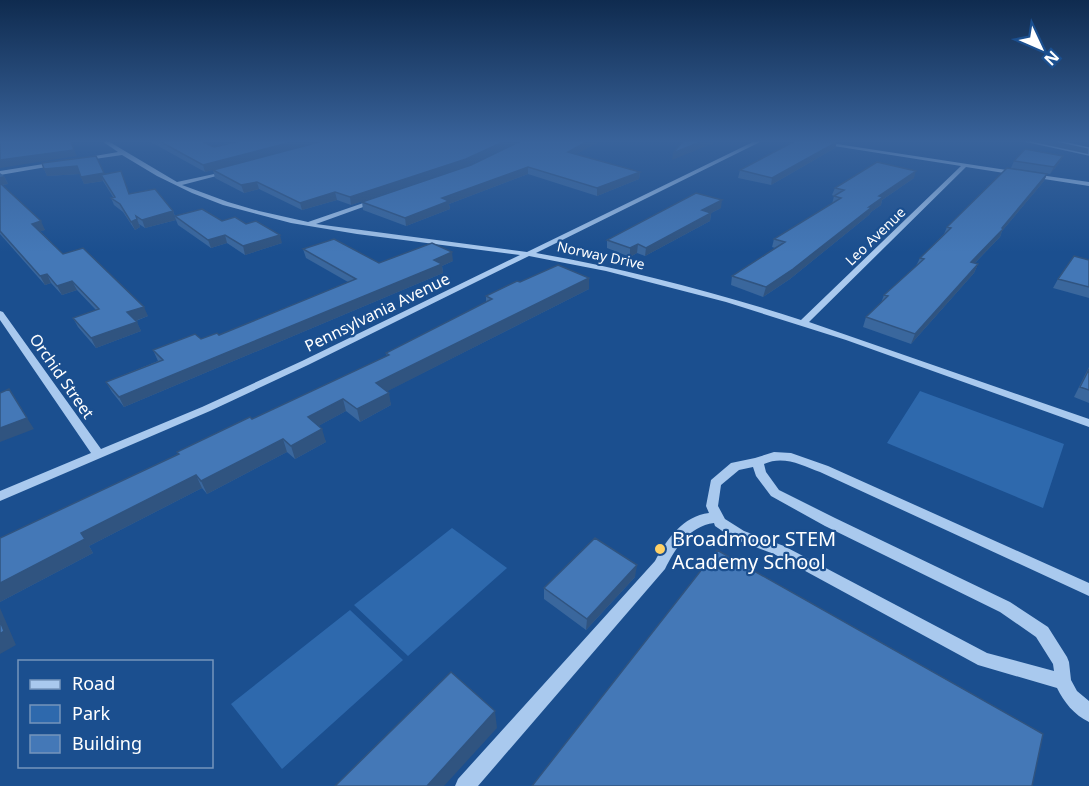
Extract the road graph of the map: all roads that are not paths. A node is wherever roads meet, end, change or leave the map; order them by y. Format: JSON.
{"nodes":[{"id":1,"x":166,"y":178,"type":"edge"},
{"id":2,"x":203,"y":178,"type":"edge"},
{"id":3,"x":685,"y":178,"type":"edge"},
{"id":4,"x":952,"y":178,"type":"edge"},
{"id":5,"x":1045,"y":178,"type":"edge"},
{"id":6,"x":177,"y":184,"type":"junction"},
{"id":7,"x":1089,"y":184,"type":"edge"},
{"id":8,"x":384,"y":198,"type":"edge"},
{"id":9,"x":308,"y":224,"type":"junction"},
{"id":10,"x":528,"y":254,"type":"junction"},
{"id":11,"x":0,"y":314,"type":"edge"},
{"id":12,"x":803,"y":323,"type":"junction"},
{"id":13,"x":1089,"y":423,"type":"edge"},
{"id":14,"x":99,"y":455,"type":"junction"},
{"id":15,"x":758,"y":462,"type":"junction"},
{"id":16,"x":0,"y":496,"type":"edge"},
{"id":17,"x":718,"y":517,"type":"junction"},
{"id":18,"x":1089,"y":590,"type":"edge"},
{"id":19,"x":1063,"y":681,"type":"junction"},
{"id":20,"x":1089,"y":713,"type":"edge"},
{"id":21,"x":465,"y":786,"type":"edge"}],
"edges":[{"from":1,"to":6,"type":"street","name":"Norway Drive"},
{"from":2,"to":6,"type":"street"},
{"from":3,"to":10,"type":"street","name":"Pennsylvania Avenue"},
{"from":4,"to":12,"type":"street","name":"Leo Avenue"},
{"from":5,"to":7,"type":"street"},
{"from":6,"to":9,"type":"street","name":"Norway Drive"},
{"from":8,"to":9,"type":"street"},
{"from":9,"to":10,"type":"street","name":"Norway Drive"},
{"from":10,"to":12,"type":"street","name":"Norway Drive"},
{"from":10,"to":14,"type":"street","name":"Pennsylvania Avenue"},
{"from":11,"to":14,"type":"street","name":"Orchid Street"},
{"from":12,"to":13,"type":"street","name":"Norway Drive"},
{"from":14,"to":16,"type":"street","name":"Pennsylvania Avenue"},
{"from":15,"to":17,"type":"street"},
{"from":15,"to":18,"type":"street"},
{"from":15,"to":19,"type":"street"},
{"from":17,"to":19,"type":"street"},
{"from":17,"to":21,"type":"street"},
{"from":19,"to":20,"type":"street"}]}
